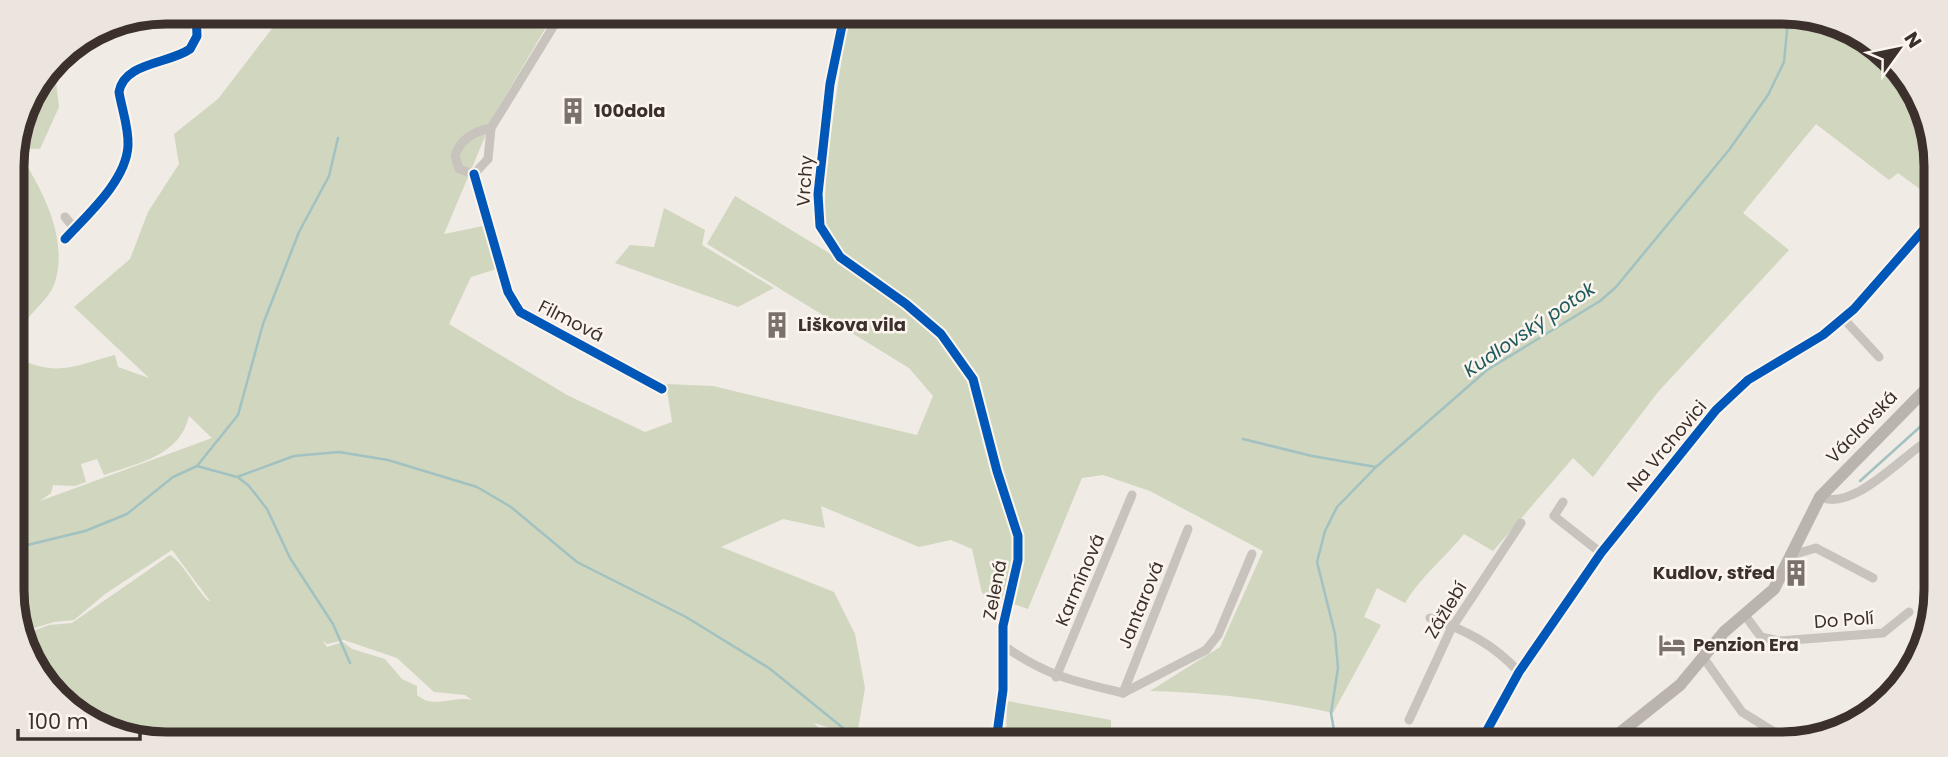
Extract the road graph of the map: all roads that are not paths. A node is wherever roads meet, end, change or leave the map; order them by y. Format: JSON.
{"nodes":[{"id":1,"x":197,"y":25,"type":"edge"},
{"id":2,"x":554,"y":25,"type":"edge"},
{"id":3,"x":842,"y":25,"type":"edge"},
{"id":4,"x":491,"y":128,"type":"junction"},
{"id":5,"x":474,"y":174,"type":"junction"},
{"id":6,"x":65,"y":217,"type":"dead end"},
{"id":7,"x":75,"y":229,"type":"junction"},
{"id":8,"x":1924,"y":229,"type":"edge"},
{"id":9,"x":65,"y":239,"type":"dead end"},
{"id":10,"x":1843,"y":318,"type":"junction"},
{"id":11,"x":1879,"y":357,"type":"dead end"},
{"id":12,"x":969,"y":369,"type":"joint"},
{"id":13,"x":662,"y":389,"type":"dead end"},
{"id":14,"x":1924,"y":391,"type":"edge"},
{"id":15,"x":1924,"y":443,"type":"edge"},
{"id":16,"x":1132,"y":495,"type":"dead end"},
{"id":17,"x":1820,"y":497,"type":"junction"},
{"id":18,"x":1563,"y":502,"type":"dead end"},
{"id":19,"x":1521,"y":523,"type":"dead end"},
{"id":20,"x":1188,"y":529,"type":"dead end"},
{"id":21,"x":1601,"y":553,"type":"junction"},
{"id":22,"x":1252,"y":554,"type":"dead end"},
{"id":23,"x":1792,"y":555,"type":"junction"},
{"id":24,"x":1873,"y":578,"type":"dead end"},
{"id":25,"x":1909,"y":612,"type":"dead end"},
{"id":26,"x":1744,"y":614,"type":"junction"},
{"id":27,"x":1430,"y":618,"type":"dead end"},
{"id":28,"x":1454,"y":626,"type":"junction"},
{"id":29,"x":1004,"y":646,"type":"junction"},
{"id":30,"x":1703,"y":657,"type":"junction"},
{"id":31,"x":1519,"y":672,"type":"junction"},
{"id":32,"x":1056,"y":677,"type":"junction"},
{"id":33,"x":1123,"y":692,"type":"junction"},
{"id":34,"x":1409,"y":720,"type":"dead end"},
{"id":35,"x":997,"y":732,"type":"edge"},
{"id":36,"x":1486,"y":732,"type":"edge"},
{"id":37,"x":1621,"y":732,"type":"edge"},
{"id":38,"x":1774,"y":732,"type":"edge"}],
"edges":[{"from":1,"to":7,"type":"street"},
{"from":2,"to":4,"type":"street","name":"Filmová"},
{"from":3,"to":12,"type":"street","name":"Vrchy"},
{"from":4,"to":5,"type":"street","name":"Filmová"},
{"from":4,"to":5,"type":"street","name":"Filmová"},
{"from":5,"to":13,"type":"street","name":"Filmová"},
{"from":6,"to":7,"type":"street"},
{"from":7,"to":9,"type":"street"},
{"from":8,"to":10,"type":"street","name":"Na Vrchovici"},
{"from":10,"to":11,"type":"street"},
{"from":10,"to":21,"type":"street","name":"Na Vrchovici"},
{"from":12,"to":29,"type":"street","name":"Zelená"},
{"from":14,"to":17,"type":"street","name":"Václavská"},
{"from":15,"to":17,"type":"street"},
{"from":16,"to":32,"type":"street","name":"Karmínová"},
{"from":17,"to":23,"type":"street","name":"Václavská"},
{"from":18,"to":21,"type":"street"},
{"from":19,"to":28,"type":"street","name":"Zážlebí"},
{"from":20,"to":33,"type":"street","name":"Jantarová"},
{"from":21,"to":31,"type":"street","name":"Na Vrchovici"},
{"from":22,"to":33,"type":"street"},
{"from":23,"to":24,"type":"street"},
{"from":23,"to":26,"type":"street","name":"Václavská"},
{"from":25,"to":26,"type":"street","name":"Do Polí"},
{"from":26,"to":30,"type":"street","name":"Václavská"},
{"from":27,"to":28,"type":"street"},
{"from":28,"to":31,"type":"street"},
{"from":28,"to":34,"type":"street","name":"Zážlebí"},
{"from":29,"to":32,"type":"street"},
{"from":29,"to":35,"type":"street","name":"Zelená"},
{"from":30,"to":37,"type":"street","name":"Václavská"},
{"from":30,"to":38,"type":"street"},
{"from":31,"to":36,"type":"street","name":"Na Vrchovici"},
{"from":32,"to":33,"type":"street"}]}
